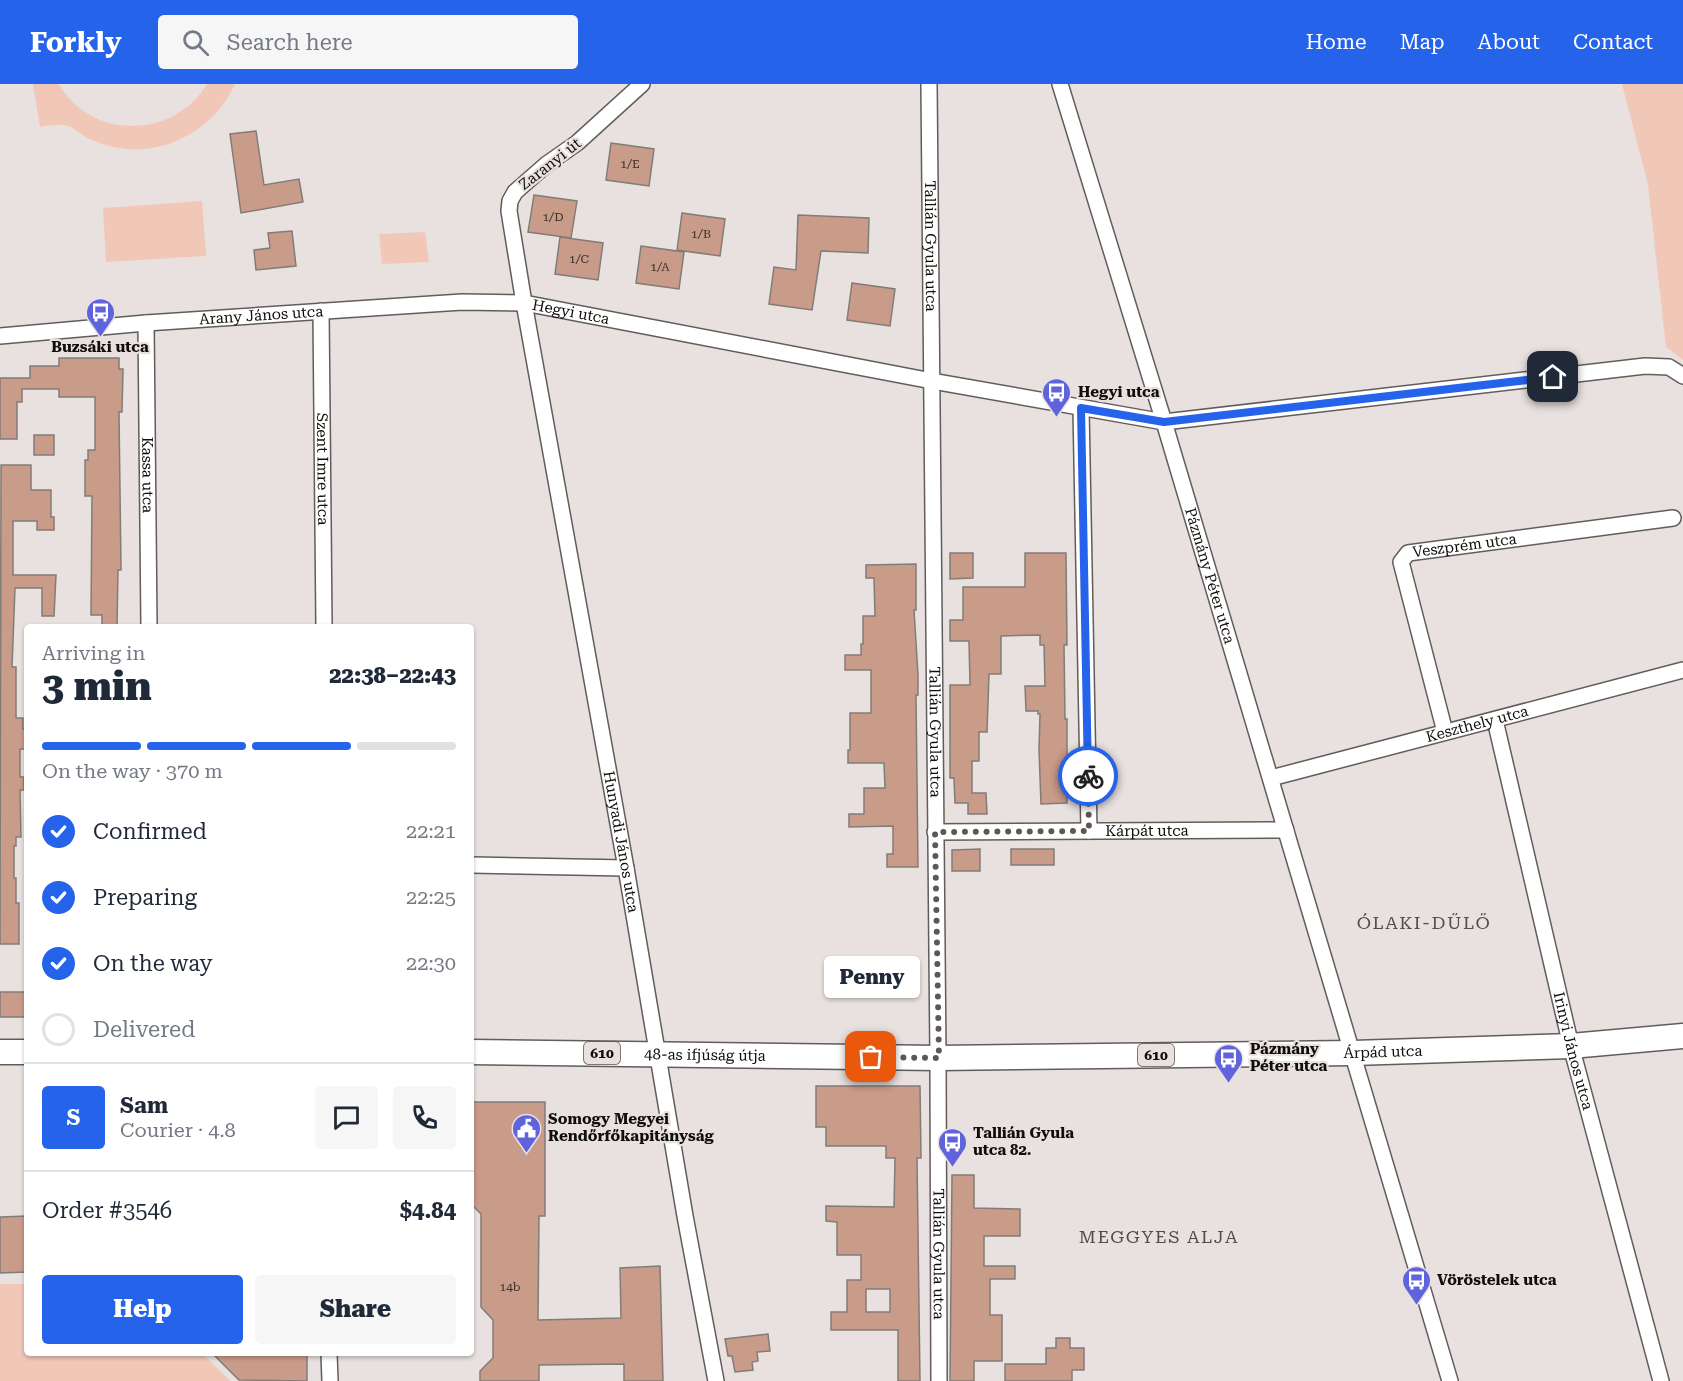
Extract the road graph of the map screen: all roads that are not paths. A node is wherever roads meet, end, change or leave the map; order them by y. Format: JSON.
{"nodes":[{"id":1,"x":642,"y":84,"type":"edge"},
{"id":2,"x":929,"y":84,"type":"edge"},
{"id":3,"x":1060,"y":84,"type":"edge"},
{"id":4,"x":524,"y":303,"type":"junction"},
{"id":5,"x":321,"y":311,"type":"junction"},
{"id":6,"x":146,"y":323,"type":"junction"},
{"id":7,"x":0,"y":336,"type":"edge"},
{"id":8,"x":1683,"y":376,"type":"edge"},
{"id":9,"x":932,"y":381,"type":"junction"},
{"id":10,"x":1081,"y":408,"type":"junction"},
{"id":11,"x":1164,"y":422,"type":"junction"},
{"id":12,"x":1673,"y":518,"type":"dead end"},
{"id":13,"x":149,"y":624,"type":"edge"},
{"id":14,"x":324,"y":624,"type":"edge"},
{"id":15,"x":1683,"y":670,"type":"edge"},
{"id":16,"x":1495,"y":720,"type":"junction"},
{"id":17,"x":1445,"y":732,"type":"junction"},
{"id":18,"x":1271,"y":778,"type":"junction"},
{"id":19,"x":1286,"y":830,"type":"junction"},
{"id":20,"x":1089,"y":831,"type":"junction"},
{"id":21,"x":935,"y":832,"type":"junction"},
{"id":22,"x":474,"y":865,"type":"edge"},
{"id":23,"x":626,"y":868,"type":"junction"},
{"id":24,"x":1683,"y":1036,"type":"edge"},
{"id":25,"x":1571,"y":1047,"type":"junction"},
{"id":26,"x":0,"y":1052,"type":"edge"},
{"id":27,"x":24,"y":1052,"type":"edge"},
{"id":28,"x":474,"y":1052,"type":"edge"},
{"id":29,"x":1353,"y":1053,"type":"junction"},
{"id":30,"x":659,"y":1054,"type":"junction"},
{"id":31,"x":939,"y":1058,"type":"junction"},
{"id":32,"x":329,"y":1356,"type":"edge"},
{"id":33,"x":330,"y":1381,"type":"edge"},
{"id":34,"x":716,"y":1381,"type":"edge"},
{"id":35,"x":939,"y":1381,"type":"edge"},
{"id":36,"x":1450,"y":1381,"type":"edge"},
{"id":37,"x":1661,"y":1381,"type":"edge"}],
"edges":[{"from":1,"to":4,"type":"street","name":"Zaranyi út"},
{"from":2,"to":9,"type":"street","name":"Tallián Gyula utca"},
{"from":3,"to":11,"type":"street","name":"Pázmány Péter utca"},
{"from":4,"to":5,"type":"street","name":"Arany János utca"},
{"from":4,"to":9,"type":"street","name":"Hegyi utca"},
{"from":4,"to":23,"type":"street","name":"Hunyadi János utca"},
{"from":5,"to":6,"type":"street","name":"Arany János utca"},
{"from":5,"to":14,"type":"street","name":"Szent Imre utca"},
{"from":6,"to":7,"type":"street","name":"Arany János utca"},
{"from":6,"to":13,"type":"street","name":"Kassa utca"},
{"from":8,"to":11,"type":"street","name":"Hegyi utca"},
{"from":9,"to":10,"type":"street","name":"Hegyi utca"},
{"from":9,"to":21,"type":"street","name":"Tallián Gyula utca"},
{"from":10,"to":11,"type":"street","name":"Hegyi utca"},
{"from":10,"to":20,"type":"street"},
{"from":11,"to":18,"type":"street","name":"Pázmány Péter utca"},
{"from":12,"to":17,"type":"street","name":"Veszprém utca"},
{"from":15,"to":16,"type":"street","name":"Keszthely utca"},
{"from":16,"to":17,"type":"street","name":"Keszthely utca"},
{"from":16,"to":25,"type":"street","name":"Irinyi János utca"},
{"from":17,"to":18,"type":"street","name":"Keszthely utca"},
{"from":18,"to":19,"type":"street","name":"Pázmány Péter utca"},
{"from":19,"to":20,"type":"street","name":"Kárpát utca"},
{"from":19,"to":29,"type":"street","name":"Pázmány Péter utca"},
{"from":20,"to":21,"type":"street","name":"Kárpát utca"},
{"from":21,"to":31,"type":"street","name":"Tallián Gyula utca"},
{"from":22,"to":23,"type":"street"},
{"from":23,"to":30,"type":"street","name":"Hunyadi János utca"},
{"from":24,"to":25,"type":"main road","name":"Árpád utca","number":"610"},
{"from":25,"to":29,"type":"main road","name":"Árpád utca","number":"610"},
{"from":25,"to":37,"type":"street","name":"Irinyi János utca"},
{"from":26,"to":27,"type":"main road"},
{"from":28,"to":30,"type":"main road","name":"48-as ifjúság útja","number":"610"},
{"from":29,"to":31,"type":"main road","name":"Árpád utca","number":"610"},
{"from":29,"to":36,"type":"street","name":"Pázmány Péter utca"},
{"from":30,"to":31,"type":"main road","name":"48-as ifjúság útja","number":"610"},
{"from":30,"to":34,"type":"street","name":"Hunyadi János utca"},
{"from":31,"to":35,"type":"street","name":"Tallián Gyula utca"},
{"from":32,"to":33,"type":"street"}]}
